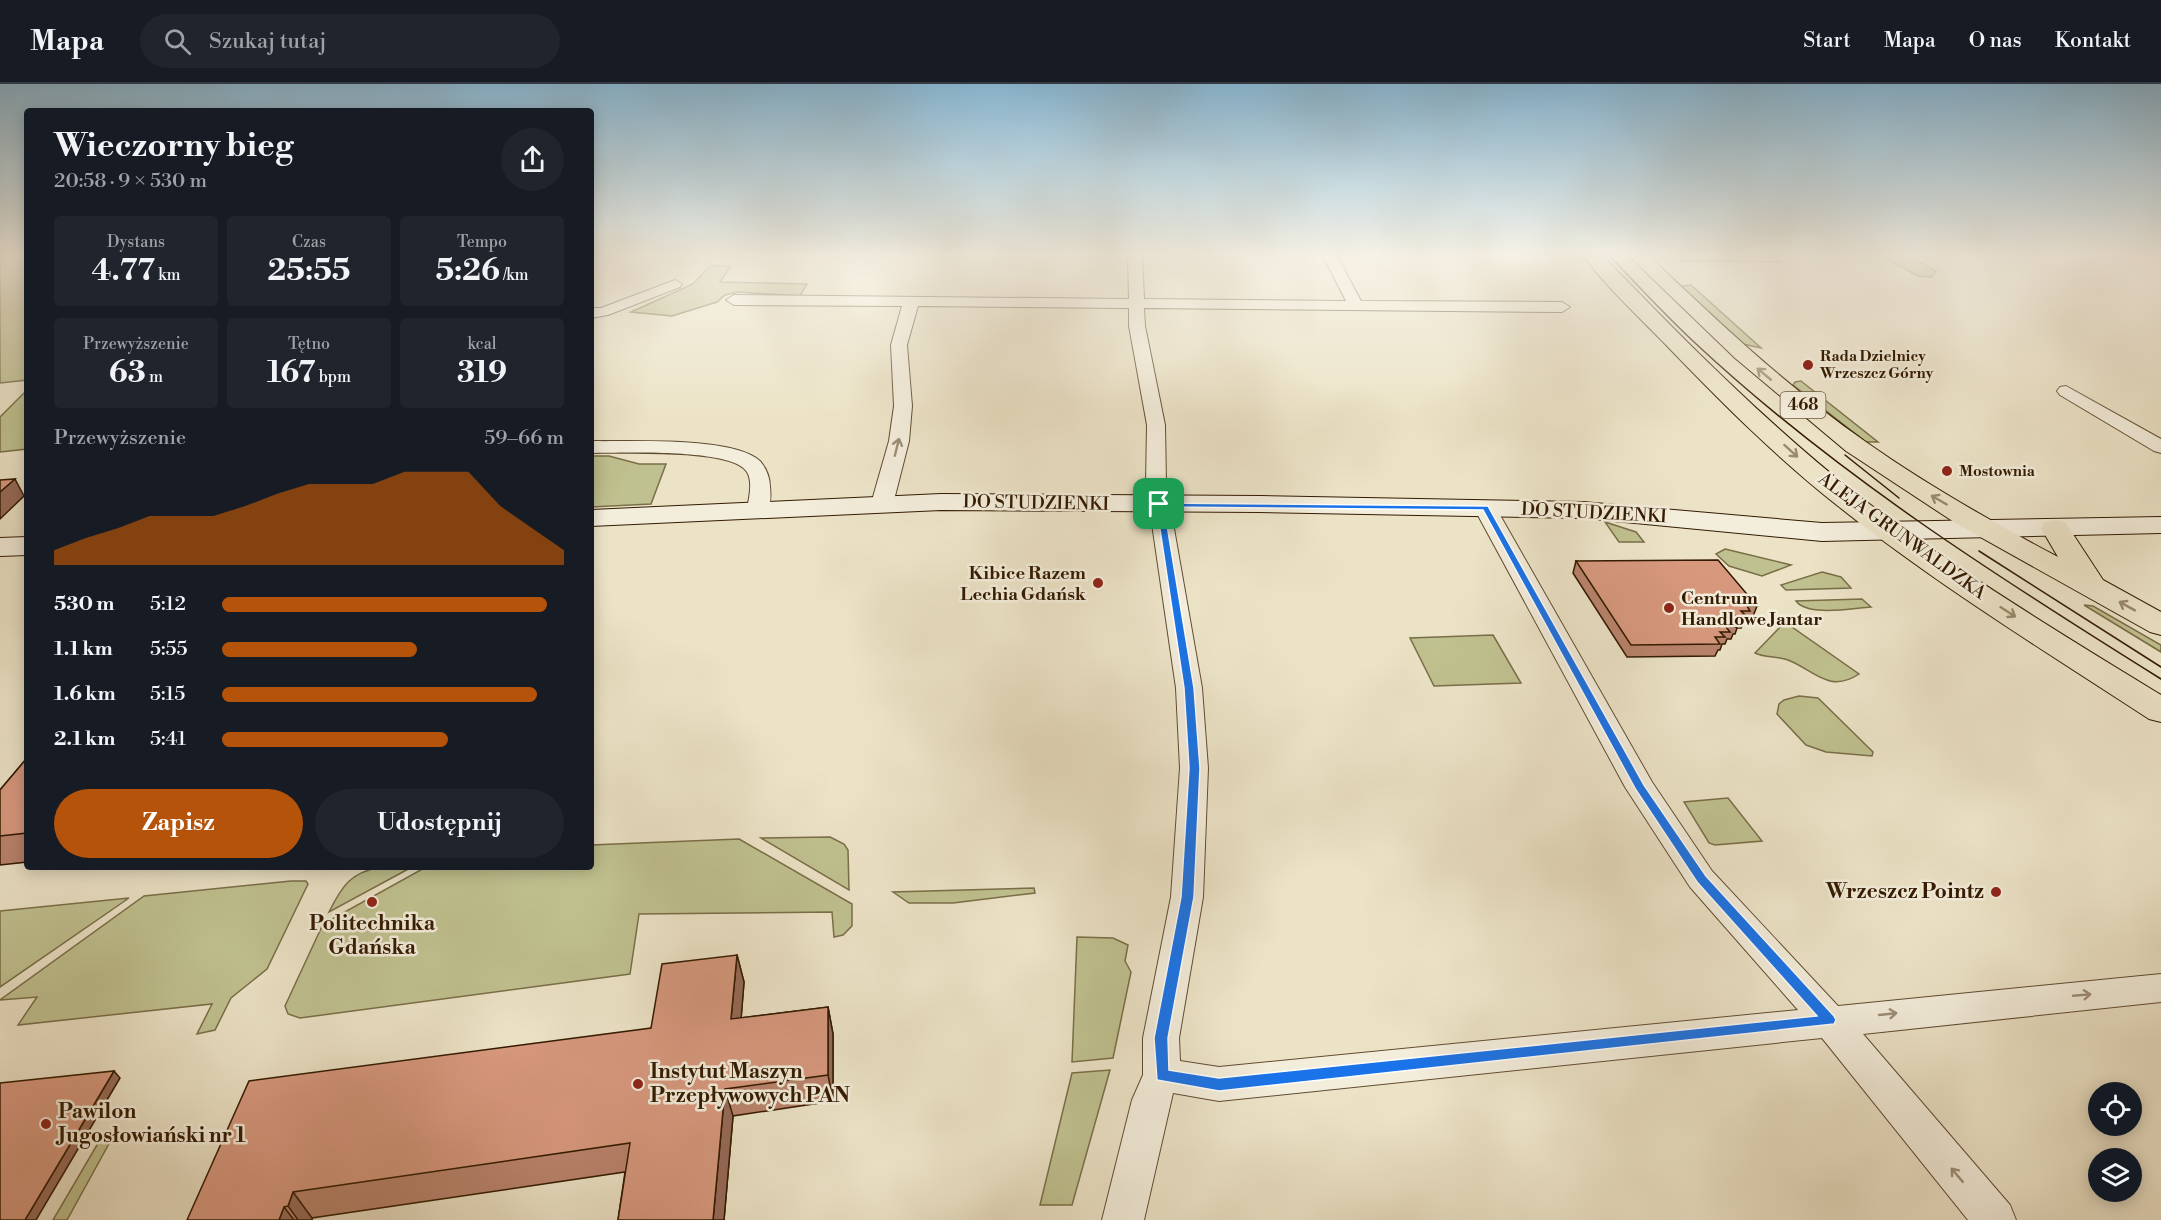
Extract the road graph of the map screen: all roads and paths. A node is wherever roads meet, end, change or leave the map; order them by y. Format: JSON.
{"nodes":[{"id":1,"x":910,"y":307,"type":"edge"},
{"id":2,"x":1136,"y":307,"type":"edge"},
{"id":3,"x":1641,"y":307,"type":"edge"},
{"id":4,"x":1691,"y":307,"type":"edge"},
{"id":5,"x":2066,"y":391,"type":"dead end"},
{"id":6,"x":594,"y":447,"type":"edge"},
{"id":7,"x":2161,"y":447,"type":"edge"},
{"id":8,"x":882,"y":504,"type":"junction"},
{"id":9,"x":1159,"y":504,"type":"junction"},
{"id":10,"x":1485,"y":508,"type":"junction"},
{"id":11,"x":758,"y":509,"type":"junction"},
{"id":12,"x":594,"y":518,"type":"edge"},
{"id":13,"x":2161,"y":525,"type":"edge"},
{"id":14,"x":2055,"y":528,"type":"junction"},
{"id":15,"x":1989,"y":530,"type":"junction"},
{"id":16,"x":1890,"y":533,"type":"junction"},
{"id":17,"x":24,"y":546,"type":"edge"},
{"id":18,"x":0,"y":547,"type":"edge"},
{"id":19,"x":2092,"y":587,"type":"junction"},
{"id":20,"x":2161,"y":625,"type":"edge"},
{"id":21,"x":2161,"y":711,"type":"edge"},
{"id":22,"x":2161,"y":988,"type":"edge"},
{"id":23,"x":1829,"y":1020,"type":"junction"},
{"id":24,"x":1162,"y":1075,"type":"junction"},
{"id":25,"x":1123,"y":1220,"type":"edge"},
{"id":26,"x":1995,"y":1220,"type":"edge"}],
"edges":[{"from":8,"to":1,"type":"street","one_way":true},
{"from":2,"to":9,"type":"street"},
{"from":3,"to":16,"type":"main road","name":"ALEJA GRUNWALDZKA","number":"468","one_way":true},
{"from":15,"to":4,"type":"main road","number":"468","one_way":true},
{"from":5,"to":7,"type":"street"},
{"from":6,"to":11,"type":"street"},
{"from":8,"to":9,"type":"main road","name":"DO STUDZIENKI"},
{"from":8,"to":11,"type":"main road","name":"DO STUDZIENKI"},
{"from":9,"to":10,"type":"main road","name":"DO STUDZIENKI"},
{"from":9,"to":24,"type":"street"},
{"from":10,"to":16,"type":"main road","name":"DO STUDZIENKI"},
{"from":10,"to":23,"type":"street"},
{"from":11,"to":12,"type":"main road","name":"DO STUDZIENKI"},
{"from":13,"to":14,"type":"main road","name":"DO STUDZIENKI"},
{"from":14,"to":15,"type":"main road","name":"DO STUDZIENKI"},
{"from":14,"to":19,"type":"main road"},
{"from":15,"to":16,"type":"main road","name":"DO STUDZIENKI"},
{"from":15,"to":19,"type":"main road","number":"468"},
{"from":16,"to":21,"type":"main road","name":"ALEJA GRUNWALDZKA","number":"468","one_way":true},
{"from":17,"to":18,"type":"main road"},
{"from":20,"to":19,"type":"main road","number":"468","one_way":true},
{"from":23,"to":22,"type":"street","one_way":true},
{"from":23,"to":24,"type":"street"},
{"from":26,"to":23,"type":"street","one_way":true},
{"from":24,"to":25,"type":"street"}]}
